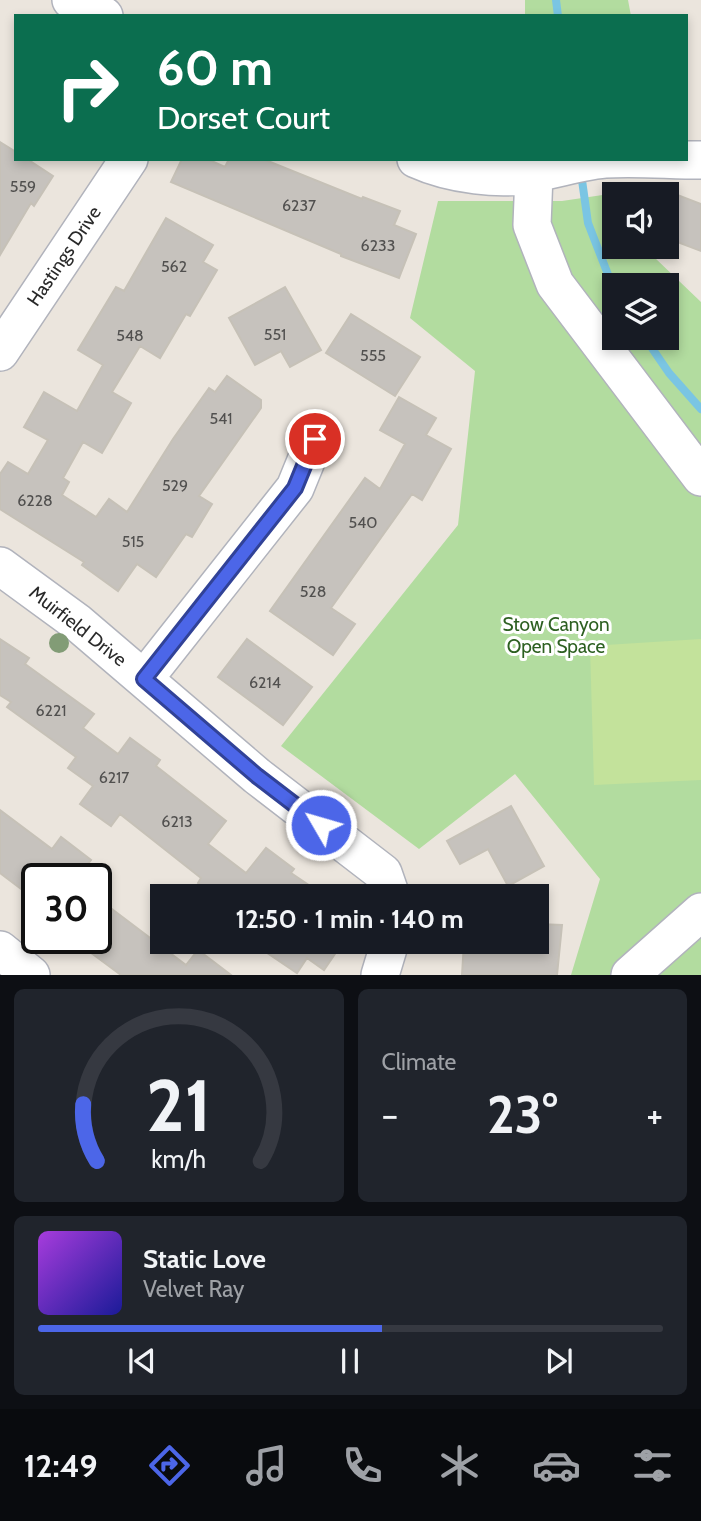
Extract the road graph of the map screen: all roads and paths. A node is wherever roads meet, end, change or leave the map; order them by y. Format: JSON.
{"nodes":[{"id":1,"x":71,"y":0,"type":"edge"},
{"id":2,"x":100,"y":14,"type":"edge"},
{"id":3,"x":127,"y":161,"type":"edge"},
{"id":4,"x":422,"y":161,"type":"edge"},
{"id":5,"x":594,"y":161,"type":"edge"},
{"id":6,"x":545,"y":171,"type":"junction"},
{"id":7,"x":0,"y":352,"type":"edge"},
{"id":8,"x":315,"y":439,"type":"dead end"},
{"id":9,"x":701,"y":477,"type":"edge"},
{"id":10,"x":0,"y":566,"type":"edge"},
{"id":11,"x":144,"y":679,"type":"junction"},
{"id":12,"x":387,"y":884,"type":"edge"},
{"id":13,"x":701,"y":912,"type":"edge"},
{"id":14,"x":0,"y":950,"type":"edge"},
{"id":15,"x":386,"y":954,"type":"edge"},
{"id":16,"x":31,"y":975,"type":"edge"},
{"id":17,"x":380,"y":975,"type":"edge"},
{"id":18,"x":630,"y":975,"type":"edge"}],
"edges":[{"from":1,"to":2,"type":"street"},
{"from":3,"to":7,"type":"street","name":"Hastings Drive"},
{"from":4,"to":6,"type":"street"},
{"from":5,"to":6,"type":"street"},
{"from":6,"to":9,"type":"street"},
{"from":8,"to":11,"type":"street"},
{"from":10,"to":11,"type":"street","name":"Muirfield Drive"},
{"from":11,"to":12,"type":"street","name":"Muirfield Drive"},
{"from":13,"to":18,"type":"street"},
{"from":14,"to":16,"type":"street"},
{"from":15,"to":17,"type":"street"}]}
